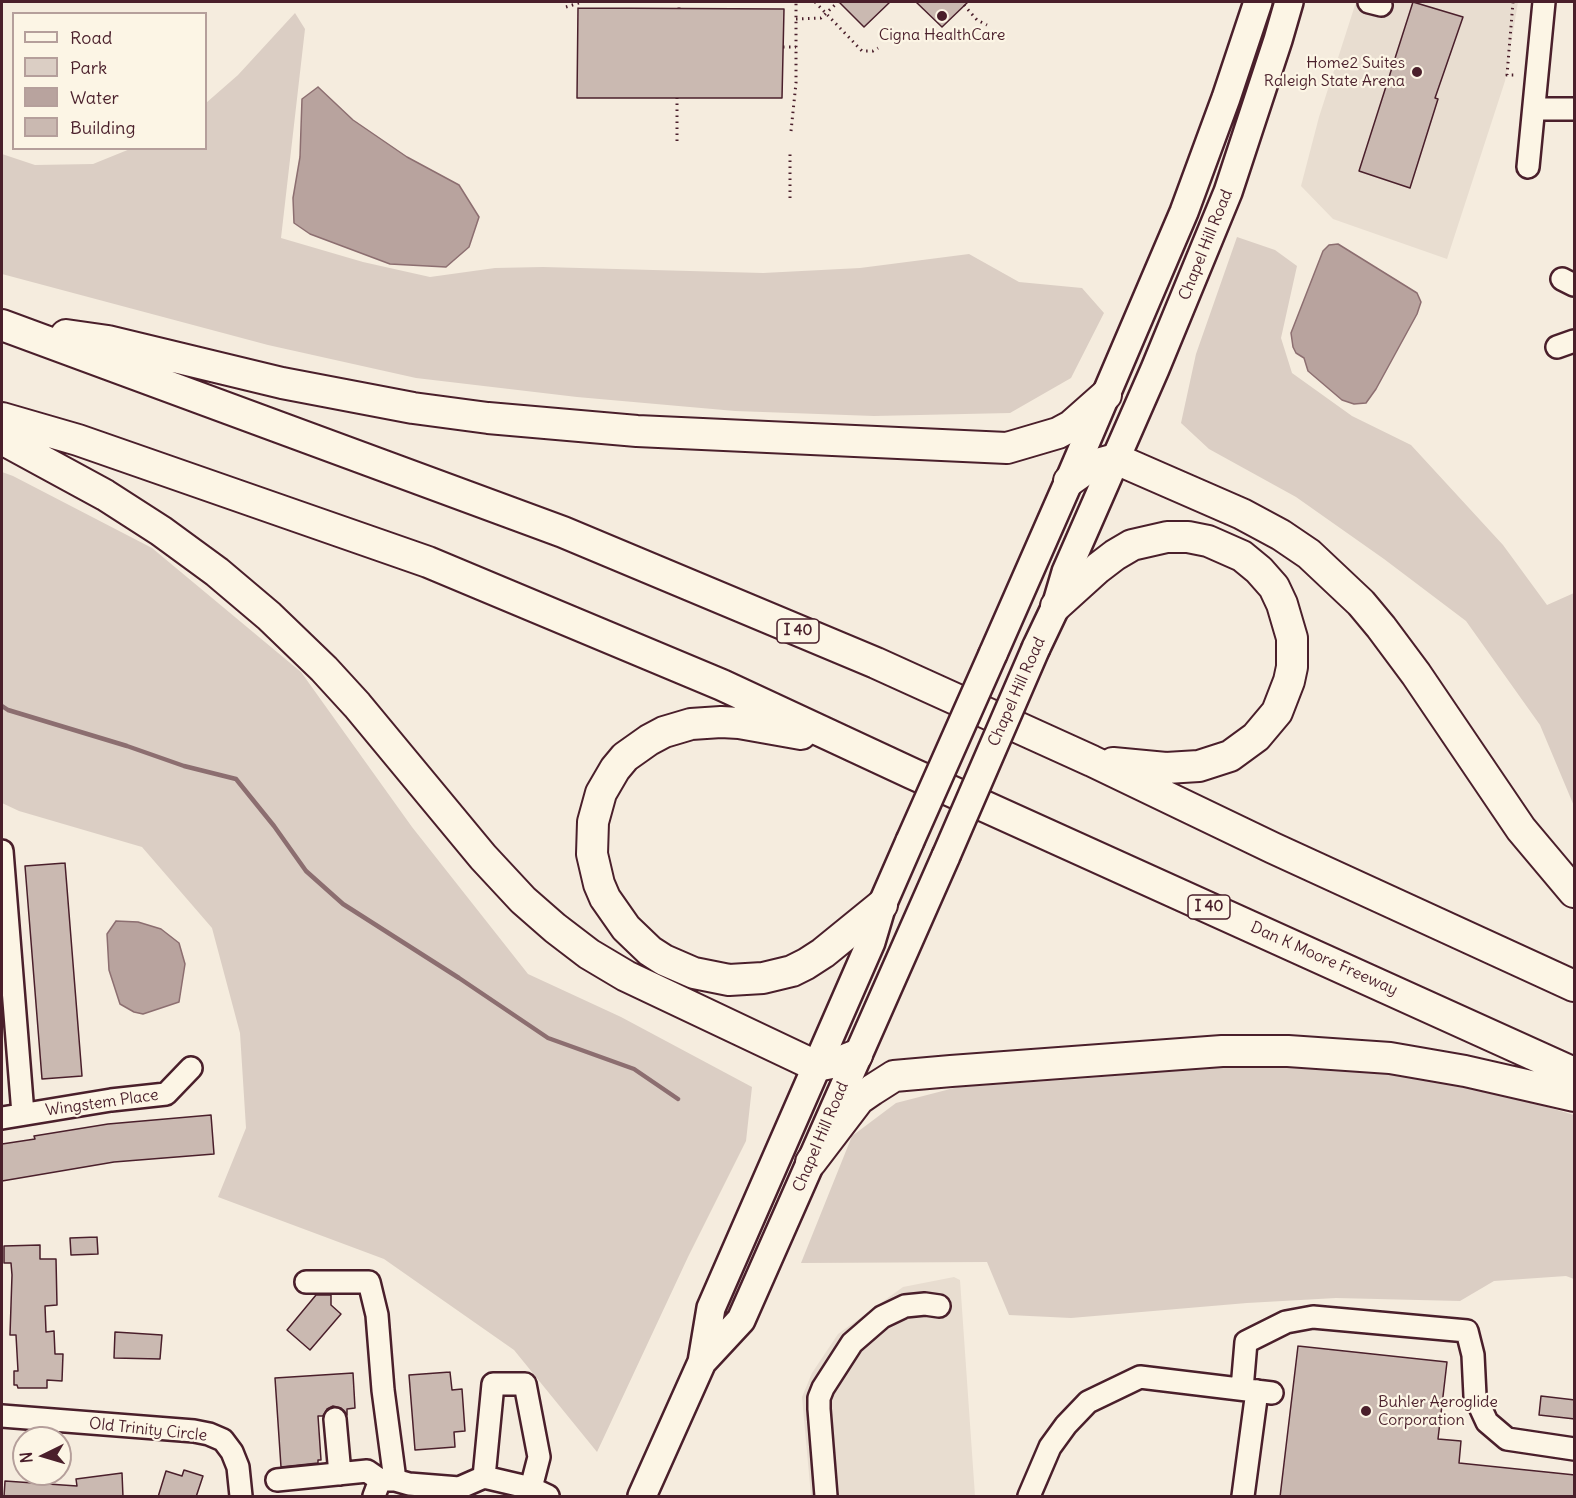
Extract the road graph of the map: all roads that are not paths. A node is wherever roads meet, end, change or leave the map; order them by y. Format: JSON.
{"nodes":[{"id":1,"x":1258,"y":2,"type":"edge"},
{"id":2,"x":1289,"y":2,"type":"edge"},
{"id":3,"x":1544,"y":2,"type":"edge"},
{"id":4,"x":1534,"y":109,"type":"junction"},
{"id":5,"x":1575,"y":109,"type":"edge"},
{"id":6,"x":1528,"y":167,"type":"dead end"},
{"id":7,"x":7,"y":327,"type":"edge"},
{"id":8,"x":1106,"y":395,"type":"junction"},
{"id":9,"x":2,"y":418,"type":"edge"},
{"id":10,"x":2,"y":438,"type":"edge"},
{"id":11,"x":1116,"y":459,"type":"junction"},
{"id":12,"x":1069,"y":481,"type":"junction"},
{"id":13,"x":1056,"y":606,"type":"junction"},
{"id":14,"x":844,"y":742,"type":"junction"},
{"id":15,"x":1092,"y":761,"type":"junction"},
{"id":16,"x":2,"y":851,"type":"edge"},
{"id":17,"x":1575,"y":892,"type":"edge"},
{"id":18,"x":882,"y":905,"type":"junction"},
{"id":19,"x":1575,"y":986,"type":"edge"},
{"id":20,"x":857,"y":1055,"type":"junction"},
{"id":21,"x":816,"y":1066,"type":"junction"},
{"id":22,"x":191,"y":1068,"type":"dead end"},
{"id":23,"x":1575,"y":1072,"type":"edge"},
{"id":24,"x":1575,"y":1096,"type":"edge"},
{"id":25,"x":23,"y":1114,"type":"junction"},
{"id":26,"x":2,"y":1118,"type":"edge"},
{"id":27,"x":811,"y":1162,"type":"junction"},
{"id":28,"x":306,"y":1282,"type":"dead end"},
{"id":29,"x":939,"y":1306,"type":"dead end"},
{"id":30,"x":702,"y":1362,"type":"junction"},
{"id":31,"x":1257,"y":1391,"type":"junction"},
{"id":32,"x":2,"y":1416,"type":"edge"},
{"id":33,"x":335,"y":1419,"type":"dead end"},
{"id":34,"x":1575,"y":1449,"type":"edge"},
{"id":35,"x":340,"y":1474,"type":"junction"},
{"id":36,"x":484,"y":1477,"type":"junction"},
{"id":37,"x":277,"y":1480,"type":"dead end"},
{"id":38,"x":383,"y":1486,"type":"edge"},
{"id":39,"x":539,"y":1492,"type":"edge"},
{"id":40,"x":241,"y":1497,"type":"edge"},
{"id":41,"x":642,"y":1497,"type":"edge"},
{"id":42,"x":826,"y":1497,"type":"edge"},
{"id":43,"x":1029,"y":1497,"type":"edge"},
{"id":44,"x":1243,"y":1497,"type":"edge"}],
"edges":[{"from":1,"to":8,"type":"main road","name":"Chapel Hill Road"},
{"from":2,"to":11,"type":"main road","name":"Chapel Hill Road"},
{"from":3,"to":4,"type":"street"},
{"from":4,"to":5,"type":"street"},
{"from":4,"to":6,"type":"street"},
{"from":7,"to":8,"type":"highway"},
{"from":7,"to":15,"type":"highway","number":"I 40"},
{"from":8,"to":12,"type":"main road","name":"Chapel Hill Road"},
{"from":9,"to":14,"type":"highway","number":"I 40"},
{"from":10,"to":21,"type":"highway"},
{"from":11,"to":12,"type":"highway"},
{"from":11,"to":13,"type":"main road","name":"Chapel Hill Road"},
{"from":11,"to":17,"type":"highway"},
{"from":12,"to":18,"type":"main road","name":"Chapel Hill Road","bridge":true},
{"from":13,"to":15,"type":"highway"},
{"from":13,"to":20,"type":"main road","name":"Chapel Hill Road","bridge":true},
{"from":14,"to":18,"type":"highway"},
{"from":14,"to":23,"type":"highway","name":"Dan K Moore Freeway","number":"I 40"},
{"from":15,"to":19,"type":"highway","number":"I 40"},
{"from":16,"to":25,"type":"street"},
{"from":18,"to":21,"type":"main road","name":"Chapel Hill Road"},
{"from":20,"to":21,"type":"highway"},
{"from":20,"to":27,"type":"main road","name":"Chapel Hill Road"},
{"from":21,"to":30,"type":"main road","name":"Chapel Hill Road"},
{"from":22,"to":25,"type":"street","name":"Wingstem Place"},
{"from":24,"to":27,"type":"highway"},
{"from":25,"to":26,"type":"street","name":"Wingstem Place"},
{"from":27,"to":30,"type":"main road","name":"Chapel Hill Road"},
{"from":28,"to":38,"type":"street"},
{"from":29,"to":42,"type":"street"},
{"from":30,"to":41,"type":"main road","name":"Chapel Hill Road"},
{"from":31,"to":34,"type":"street"},
{"from":31,"to":43,"type":"street"},
{"from":31,"to":44,"type":"street"},
{"from":32,"to":40,"type":"street","name":"Old Trinity Circle"},
{"from":33,"to":35,"type":"street"},
{"from":35,"to":37,"type":"street"},
{"from":35,"to":38,"type":"street"},
{"from":36,"to":38,"type":"street"},
{"from":36,"to":39,"type":"street"},
{"from":36,"to":39,"type":"street"}]}
